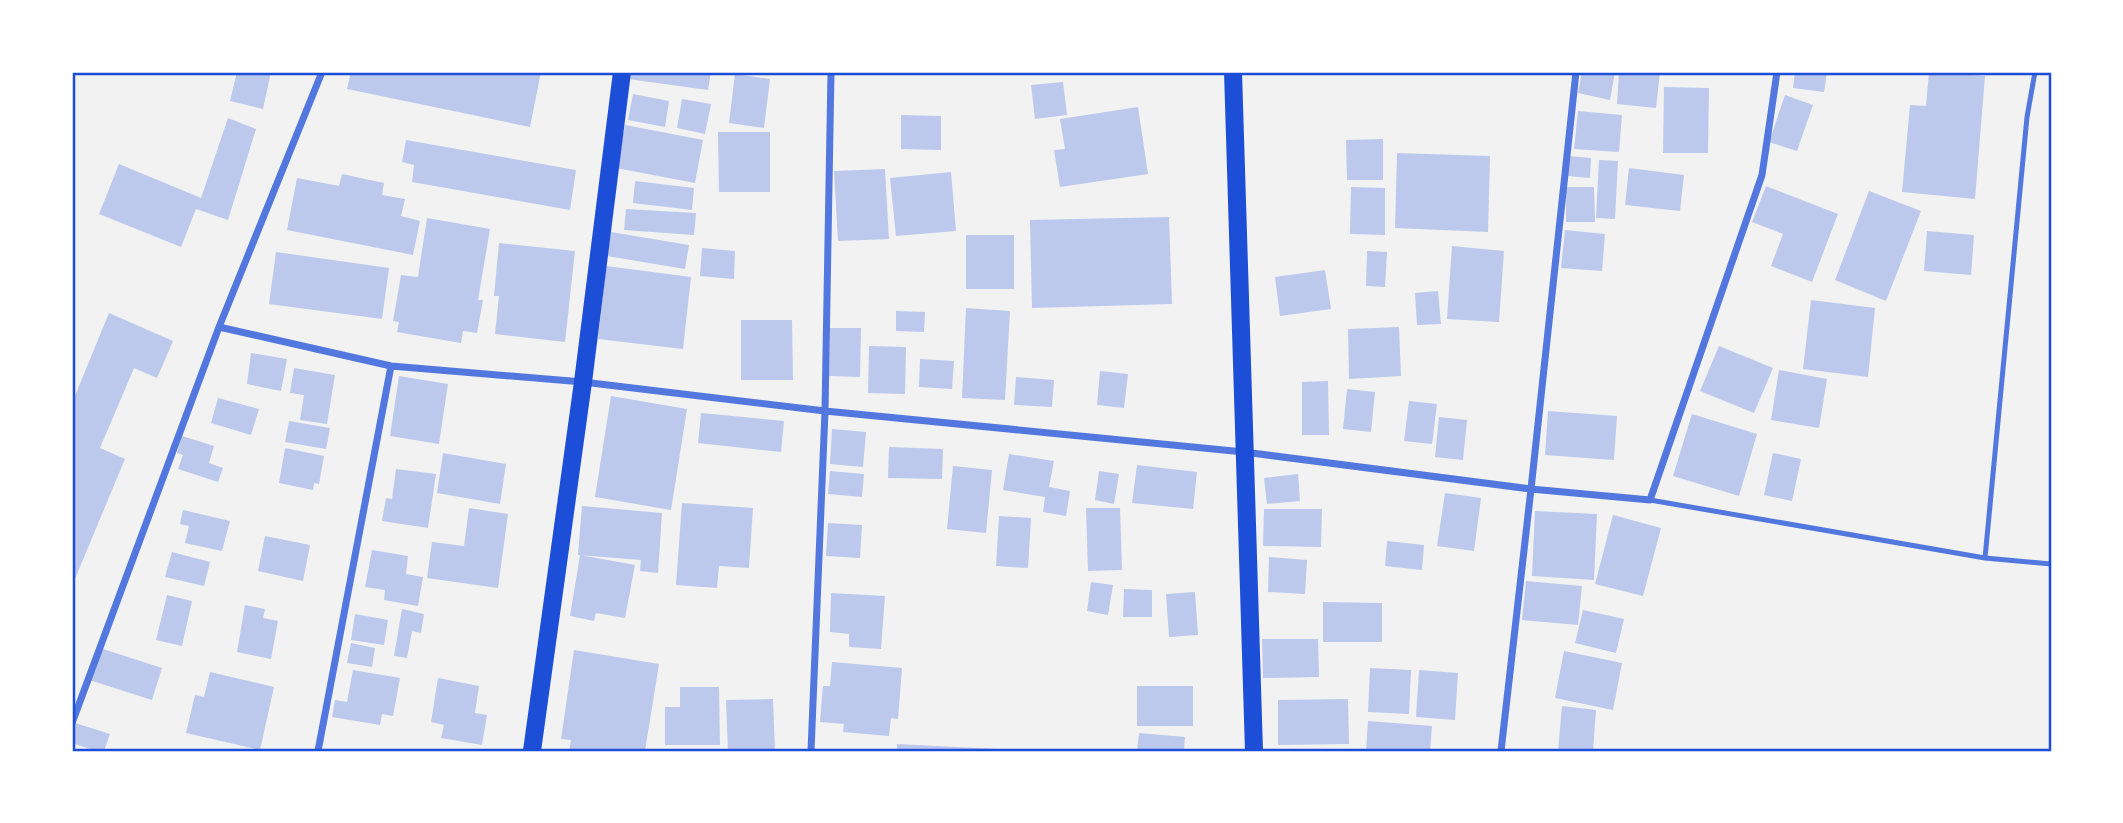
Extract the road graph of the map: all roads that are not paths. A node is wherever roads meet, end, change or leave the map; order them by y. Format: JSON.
{"nodes":[{"id":1,"x":322,"y":72,"type":"edge"},
{"id":2,"x":622,"y":72,"type":"edge"},
{"id":3,"x":831,"y":72,"type":"edge"},
{"id":4,"x":1233,"y":72,"type":"edge"},
{"id":5,"x":1576,"y":72,"type":"edge"},
{"id":6,"x":1777,"y":72,"type":"edge"},
{"id":7,"x":2035,"y":72,"type":"edge"},
{"id":8,"x":219,"y":327,"type":"junction"},
{"id":9,"x":391,"y":366,"type":"junction"},
{"id":10,"x":583,"y":382,"type":"junction"},
{"id":11,"x":825,"y":411,"type":"junction"},
{"id":12,"x":1244,"y":452,"type":"junction"},
{"id":13,"x":1531,"y":489,"type":"junction"},
{"id":14,"x":1650,"y":500,"type":"junction"},
{"id":15,"x":1985,"y":558,"type":"junction"},
{"id":16,"x":2051,"y":564,"type":"edge"},
{"id":17,"x":72,"y":723,"type":"edge"},
{"id":18,"x":318,"y":751,"type":"edge"},
{"id":19,"x":532,"y":751,"type":"edge"},
{"id":20,"x":811,"y":751,"type":"edge"},
{"id":21,"x":1254,"y":751,"type":"edge"},
{"id":22,"x":1501,"y":751,"type":"edge"}],
"edges":[{"from":1,"to":8,"type":"street"},
{"from":2,"to":10,"type":"main road"},
{"from":3,"to":11,"type":"street"},
{"from":4,"to":12,"type":"main road"},
{"from":5,"to":13,"type":"street"},
{"from":6,"to":14,"type":"street"},
{"from":7,"to":15,"type":"lane"},
{"from":8,"to":9,"type":"street"},
{"from":8,"to":17,"type":"street"},
{"from":9,"to":10,"type":"street"},
{"from":9,"to":18,"type":"street"},
{"from":10,"to":11,"type":"street"},
{"from":10,"to":19,"type":"main road"},
{"from":11,"to":12,"type":"street"},
{"from":11,"to":20,"type":"street"},
{"from":12,"to":13,"type":"street"},
{"from":12,"to":21,"type":"main road"},
{"from":13,"to":14,"type":"street"},
{"from":13,"to":22,"type":"street"},
{"from":14,"to":15,"type":"lane"},
{"from":15,"to":16,"type":"lane"}]}
